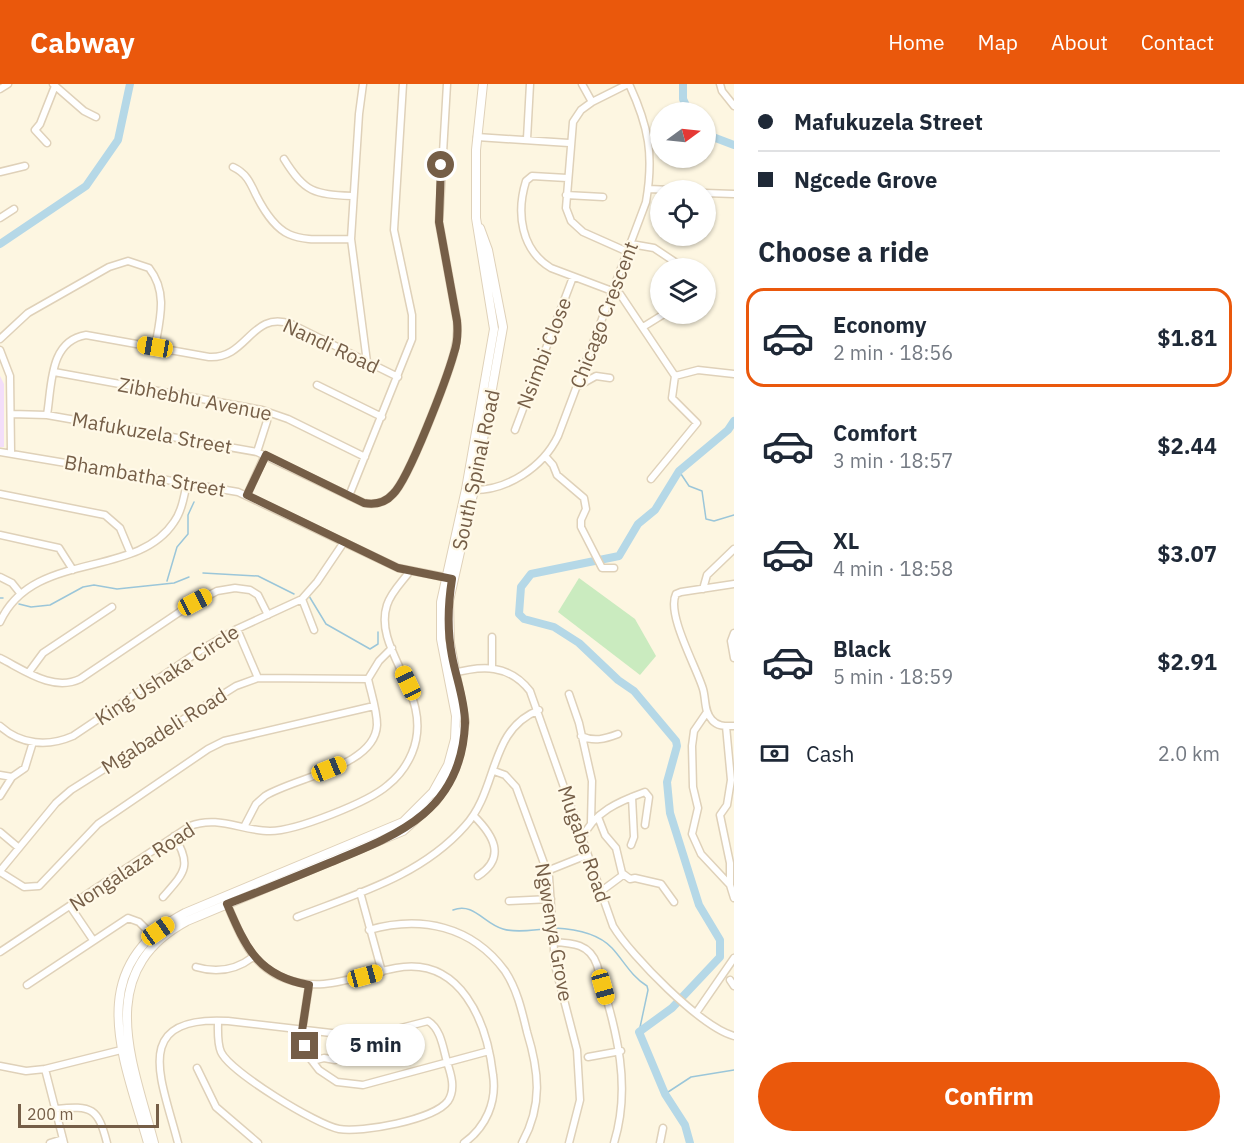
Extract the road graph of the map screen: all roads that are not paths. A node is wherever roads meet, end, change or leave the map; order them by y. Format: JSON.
{"nodes":[{"id":1,"x":8,"y":84,"type":"edge"},
{"id":2,"x":363,"y":84,"type":"edge"},
{"id":3,"x":403,"y":84,"type":"edge"},
{"id":4,"x":447,"y":84,"type":"edge"},
{"id":5,"x":483,"y":84,"type":"edge"},
{"id":6,"x":530,"y":84,"type":"edge"},
{"id":7,"x":582,"y":84,"type":"edge"},
{"id":8,"x":628,"y":84,"type":"edge"},
{"id":9,"x":720,"y":84,"type":"edge"},
{"id":10,"x":54,"y":85,"type":"edge"},
{"id":11,"x":0,"y":89,"type":"edge"},
{"id":12,"x":592,"y":102,"type":"junction"},
{"id":13,"x":734,"y":106,"type":"edge"},
{"id":14,"x":96,"y":117,"type":"dead end"},
{"id":15,"x":477,"y":137,"type":"junction"},
{"id":16,"x":526,"y":139,"type":"junction"},
{"id":17,"x":47,"y":143,"type":"dead end"},
{"id":18,"x":569,"y":143,"type":"junction"},
{"id":19,"x":284,"y":159,"type":"dead end"},
{"id":20,"x":25,"y":166,"type":"dead end"},
{"id":21,"x":233,"y":167,"type":"dead end"},
{"id":22,"x":0,"y":172,"type":"edge"},
{"id":23,"x":567,"y":178,"type":"junction"},
{"id":24,"x":648,"y":189,"type":"joint"},
{"id":25,"x":716,"y":193,"type":"edge"},
{"id":26,"x":734,"y":194,"type":"edge"},
{"id":27,"x":566,"y":195,"type":"junction"},
{"id":28,"x":352,"y":196,"type":"junction"},
{"id":29,"x":603,"y":197,"type":"dead end"},
{"id":30,"x":14,"y":208,"type":"dead end"},
{"id":31,"x":0,"y":218,"type":"edge"},
{"id":32,"x":351,"y":239,"type":"junction"},
{"id":33,"x":631,"y":244,"type":"junction"},
{"id":34,"x":628,"y":252,"type":"junction"},
{"id":35,"x":669,"y":258,"type":"edge"},
{"id":36,"x":573,"y":277,"type":"junction"},
{"id":37,"x":614,"y":290,"type":"junction"},
{"id":38,"x":650,"y":323,"type":"edge"},
{"id":39,"x":643,"y":327,"type":"junction"},
{"id":40,"x":0,"y":339,"type":"edge"},
{"id":41,"x":155,"y":347,"type":"junction"},
{"id":42,"x":0,"y":350,"type":"edge"},
{"id":43,"x":367,"y":362,"type":"junction"},
{"id":44,"x":54,"y":372,"type":"junction"},
{"id":45,"x":734,"y":374,"type":"edge"},
{"id":46,"x":675,"y":376,"type":"junction"},
{"id":47,"x":398,"y":377,"type":"junction"},
{"id":48,"x":610,"y":378,"type":"dead end"},
{"id":49,"x":317,"y":385,"type":"dead end"},
{"id":50,"x":577,"y":386,"type":"junction"},
{"id":51,"x":11,"y":414,"type":"junction"},
{"id":52,"x":47,"y":414,"type":"junction"},
{"id":53,"x":382,"y":417,"type":"junction"},
{"id":54,"x":267,"y":421,"type":"dead end"},
{"id":55,"x":515,"y":430,"type":"dead end"},
{"id":56,"x":0,"y":452,"type":"edge"},
{"id":57,"x":11,"y":452,"type":"junction"},
{"id":58,"x":257,"y":452,"type":"junction"},
{"id":59,"x":266,"y":455,"type":"junction"},
{"id":60,"x":365,"y":456,"type":"junction"},
{"id":61,"x":545,"y":456,"type":"junction"},
{"id":62,"x":651,"y":479,"type":"dead end"},
{"id":63,"x":187,"y":483,"type":"junction"},
{"id":64,"x":470,"y":490,"type":"junction"},
{"id":65,"x":0,"y":494,"type":"edge"},
{"id":66,"x":247,"y":495,"type":"junction"},
{"id":67,"x":349,"y":496,"type":"junction"},
{"id":68,"x":0,"y":536,"type":"edge"},
{"id":69,"x":344,"y":542,"type":"junction"},
{"id":70,"x":734,"y":549,"type":"edge"},
{"id":71,"x":130,"y":552,"type":"junction"},
{"id":72,"x":614,"y":568,"type":"dead end"},
{"id":73,"x":73,"y":570,"type":"junction"},
{"id":74,"x":410,"y":572,"type":"junction"},
{"id":75,"x":0,"y":577,"type":"edge"},
{"id":76,"x":448,"y":578,"type":"junction"},
{"id":77,"x":734,"y":584,"type":"edge"},
{"id":78,"x":703,"y":589,"type":"junction"},
{"id":79,"x":20,"y":592,"type":"junction"},
{"id":80,"x":303,"y":599,"type":"junction"},
{"id":81,"x":112,"y":608,"type":"dead end"},
{"id":82,"x":2,"y":613,"type":"edge"},
{"id":83,"x":268,"y":615,"type":"junction"},
{"id":84,"x":0,"y":622,"type":"edge"},
{"id":85,"x":237,"y":629,"type":"junction"},
{"id":86,"x":315,"y":630,"type":"dead end"},
{"id":87,"x":734,"y":633,"type":"edge"},
{"id":88,"x":492,"y":637,"type":"dead end"},
{"id":89,"x":392,"y":648,"type":"junction"},
{"id":90,"x":0,"y":658,"type":"edge"},
{"id":91,"x":734,"y":658,"type":"edge"},
{"id":92,"x":492,"y":668,"type":"junction"},
{"id":93,"x":29,"y":672,"type":"junction"},
{"id":94,"x":452,"y":673,"type":"junction"},
{"id":95,"x":258,"y":678,"type":"junction"},
{"id":96,"x":368,"y":679,"type":"junction"},
{"id":97,"x":569,"y":694,"type":"dead end"},
{"id":98,"x":374,"y":706,"type":"junction"},
{"id":99,"x":539,"y":710,"type":"junction"},
{"id":100,"x":707,"y":712,"type":"junction"},
{"id":101,"x":0,"y":726,"type":"edge"},
{"id":102,"x":726,"y":726,"type":"junction"},
{"id":103,"x":734,"y":726,"type":"edge"},
{"id":104,"x":618,"y":734,"type":"dead end"},
{"id":105,"x":581,"y":736,"type":"junction"},
{"id":106,"x":33,"y":742,"type":"junction"},
{"id":107,"x":494,"y":771,"type":"junction"},
{"id":108,"x":0,"y":775,"type":"edge"},
{"id":109,"x":12,"y":777,"type":"junction"},
{"id":110,"x":0,"y":796,"type":"edge"},
{"id":111,"x":632,"y":797,"type":"junction"},
{"id":112,"x":474,"y":816,"type":"junction"},
{"id":113,"x":598,"y":817,"type":"junction"},
{"id":114,"x":591,"y":822,"type":"junction"},
{"id":115,"x":645,"y":825,"type":"dead end"},
{"id":116,"x":244,"y":827,"type":"junction"},
{"id":117,"x":0,"y":832,"type":"edge"},
{"id":118,"x":174,"y":836,"type":"junction"},
{"id":119,"x":582,"y":839,"type":"junction"},
{"id":120,"x":631,"y":845,"type":"dead end"},
{"id":121,"x":19,"y":848,"type":"junction"},
{"id":122,"x":587,"y":855,"type":"junction"},
{"id":123,"x":546,"y":870,"type":"junction"},
{"id":124,"x":0,"y":872,"type":"edge"},
{"id":125,"x":623,"y":874,"type":"junction"},
{"id":126,"x":478,"y":876,"type":"dead end"},
{"id":127,"x":730,"y":885,"type":"junction"},
{"id":128,"x":360,"y":892,"type":"junction"},
{"id":129,"x":600,"y":892,"type":"junction"},
{"id":130,"x":163,"y":897,"type":"dead end"},
{"id":131,"x":734,"y":898,"type":"edge"},
{"id":132,"x":551,"y":899,"type":"junction"},
{"id":133,"x":226,"y":901,"type":"junction"},
{"id":134,"x":509,"y":901,"type":"dead end"},
{"id":135,"x":674,"y":902,"type":"dead end"},
{"id":136,"x":70,"y":906,"type":"junction"},
{"id":137,"x":297,"y":917,"type":"dead end"},
{"id":138,"x":369,"y":930,"type":"junction"},
{"id":139,"x":152,"y":935,"type":"junction"},
{"id":140,"x":93,"y":940,"type":"junction"},
{"id":141,"x":553,"y":942,"type":"junction"},
{"id":142,"x":0,"y":952,"type":"edge"},
{"id":143,"x":253,"y":957,"type":"junction"},
{"id":144,"x":734,"y":958,"type":"edge"},
{"id":145,"x":196,"y":967,"type":"dead end"},
{"id":146,"x":381,"y":972,"type":"junction"},
{"id":147,"x":730,"y":980,"type":"dead end"},
{"id":148,"x":27,"y":985,"type":"dead end"},
{"id":149,"x":309,"y":985,"type":"junction"},
{"id":150,"x":734,"y":986,"type":"edge"},
{"id":151,"x":696,"y":1013,"type":"junction"},
{"id":152,"x":218,"y":1021,"type":"junction"},
{"id":153,"x":302,"y":1031,"type":"junction"},
{"id":154,"x":734,"y":1036,"type":"edge"},
{"id":155,"x":125,"y":1049,"type":"junction"},
{"id":156,"x":489,"y":1051,"type":"junction"},
{"id":157,"x":621,"y":1051,"type":"junction"},
{"id":158,"x":588,"y":1057,"type":"dead end"},
{"id":159,"x":335,"y":1060,"type":"dead end"},
{"id":160,"x":312,"y":1061,"type":"junction"},
{"id":161,"x":447,"y":1063,"type":"junction"},
{"id":162,"x":0,"y":1066,"type":"edge"},
{"id":163,"x":197,"y":1068,"type":"dead end"},
{"id":164,"x":45,"y":1069,"type":"junction"},
{"id":165,"x":56,"y":1108,"type":"junction"},
{"id":166,"x":663,"y":1128,"type":"dead end"},
{"id":167,"x":64,"y":1141,"type":"edge"},
{"id":168,"x":50,"y":1143,"type":"edge"},
{"id":169,"x":107,"y":1143,"type":"edge"},
{"id":170,"x":148,"y":1143,"type":"edge"},
{"id":171,"x":154,"y":1143,"type":"edge"},
{"id":172,"x":178,"y":1143,"type":"edge"},
{"id":173,"x":258,"y":1143,"type":"edge"},
{"id":174,"x":464,"y":1143,"type":"edge"},
{"id":175,"x":522,"y":1143,"type":"edge"},
{"id":176,"x":569,"y":1143,"type":"edge"},
{"id":177,"x":614,"y":1143,"type":"edge"},
{"id":178,"x":660,"y":1143,"type":"edge"}],
"edges":[{"from":1,"to":11,"type":"street"},
{"from":2,"to":28,"type":"street"},
{"from":3,"to":47,"type":"street"},
{"from":4,"to":67,"type":"street","name":"Mafukuzela Street"},
{"from":5,"to":15,"type":"street","name":"South Spinal Road"},
{"from":6,"to":16,"type":"street"},
{"from":7,"to":12,"type":"street"},
{"from":8,"to":12,"type":"street"},
{"from":8,"to":24,"type":"street","name":"Chicago Crescent"},
{"from":9,"to":13,"type":"street"},
{"from":10,"to":14,"type":"street"},
{"from":10,"to":17,"type":"street"},
{"from":12,"to":18,"type":"street"},
{"from":15,"to":16,"type":"street"},
{"from":15,"to":64,"type":"street","name":"South Spinal Road"},
{"from":16,"to":18,"type":"street"},
{"from":18,"to":23,"type":"street"},
{"from":19,"to":28,"type":"street"},
{"from":20,"to":22,"type":"street"},
{"from":21,"to":32,"type":"street"},
{"from":23,"to":27,"type":"street"},
{"from":23,"to":36,"type":"street"},
{"from":24,"to":33,"type":"street","name":"Chicago Crescent"},
{"from":25,"to":26,"type":"street"},
{"from":27,"to":29,"type":"street"},
{"from":27,"to":34,"type":"street"},
{"from":28,"to":32,"type":"street"},
{"from":30,"to":31,"type":"street"},
{"from":32,"to":43,"type":"street"},
{"from":33,"to":34,"type":"street","name":"Chicago Crescent"},
{"from":33,"to":35,"type":"street"},
{"from":34,"to":37,"type":"street","name":"Chicago Crescent"},
{"from":36,"to":37,"type":"street"},
{"from":36,"to":55,"type":"street","name":"Nsimbi Close"},
{"from":37,"to":39,"type":"street"},
{"from":37,"to":50,"type":"street","name":"Chicago Crescent"},
{"from":38,"to":39,"type":"street"},
{"from":39,"to":46,"type":"street"},
{"from":40,"to":41,"type":"street"},
{"from":41,"to":43,"type":"street","name":"Nandi Road"},
{"from":41,"to":44,"type":"street","name":"Nandi Road"},
{"from":42,"to":51,"type":"street"},
{"from":43,"to":47,"type":"street","name":"Nandi Road"},
{"from":44,"to":52,"type":"street","name":"Nandi Road"},
{"from":44,"to":60,"type":"street","name":"Zibhebhu Avenue"},
{"from":45,"to":46,"type":"street"},
{"from":46,"to":62,"type":"street"},
{"from":47,"to":53,"type":"street"},
{"from":48,"to":50,"type":"street"},
{"from":49,"to":53,"type":"street"},
{"from":50,"to":61,"type":"street","name":"Chicago Crescent"},
{"from":51,"to":52,"type":"street","name":"Mafukuzela Street"},
{"from":51,"to":57,"type":"street"},
{"from":52,"to":58,"type":"street","name":"Mafukuzela Street"},
{"from":53,"to":60,"type":"street"},
{"from":54,"to":58,"type":"street"},
{"from":56,"to":57,"type":"street","name":"Bhambatha Street"},
{"from":57,"to":63,"type":"street","name":"Bhambatha Street"},
{"from":58,"to":59,"type":"street","name":"Mafukuzela Street"},
{"from":59,"to":66,"type":"street"},
{"from":59,"to":67,"type":"street","name":"Mafukuzela Street"},
{"from":60,"to":67,"type":"street"},
{"from":61,"to":64,"type":"street","name":"Chicago Crescent"},
{"from":61,"to":72,"type":"street"},
{"from":63,"to":66,"type":"street","name":"Bhambatha Street"},
{"from":63,"to":71,"type":"street"},
{"from":64,"to":76,"type":"street","name":"South Spinal Road"},
{"from":65,"to":71,"type":"street"},
{"from":66,"to":69,"type":"street","name":"Bhambatha Street"},
{"from":68,"to":73,"type":"street"},
{"from":69,"to":74,"type":"street","name":"Bhambatha Street"},
{"from":69,"to":80,"type":"street","name":"King Ushaka Circle"},
{"from":70,"to":78,"type":"street"},
{"from":71,"to":73,"type":"street"},
{"from":73,"to":79,"type":"street"},
{"from":74,"to":76,"type":"street","name":"Bhambatha Street"},
{"from":74,"to":89,"type":"street","name":"Nongalaza Road"},
{"from":75,"to":79,"type":"street"},
{"from":76,"to":94,"type":"street","name":"South Spinal Road"},
{"from":77,"to":78,"type":"street"},
{"from":78,"to":100,"type":"street"},
{"from":79,"to":82,"type":"street"},
{"from":80,"to":83,"type":"street","name":"King Ushaka Circle"},
{"from":80,"to":86,"type":"street"},
{"from":81,"to":93,"type":"street"},
{"from":82,"to":84,"type":"street"},
{"from":83,"to":85,"type":"street","name":"King Ushaka Circle"},
{"from":83,"to":93,"type":"street"},
{"from":85,"to":95,"type":"street"},
{"from":85,"to":106,"type":"street","name":"King Ushaka Circle"},
{"from":87,"to":91,"type":"street"},
{"from":88,"to":92,"type":"street"},
{"from":89,"to":96,"type":"street"},
{"from":89,"to":116,"type":"street","name":"Nongalaza Road"},
{"from":90,"to":93,"type":"street"},
{"from":92,"to":94,"type":"street","name":"Mugabe Road"},
{"from":92,"to":99,"type":"street","name":"Mugabe Road"},
{"from":94,"to":133,"type":"street","name":"South Spinal Road"},
{"from":95,"to":96,"type":"street","name":"Mgabadeli Road"},
{"from":95,"to":121,"type":"street","name":"Mgabadeli Road"},
{"from":96,"to":98,"type":"street"},
{"from":97,"to":105,"type":"street"},
{"from":98,"to":116,"type":"street"},
{"from":98,"to":124,"type":"street"},
{"from":99,"to":107,"type":"street"},
{"from":99,"to":119,"type":"street","name":"Mugabe Road"},
{"from":100,"to":102,"type":"street"},
{"from":100,"to":127,"type":"street"},
{"from":101,"to":106,"type":"street","name":"King Ushaka Circle"},
{"from":102,"to":103,"type":"street"},
{"from":102,"to":127,"type":"street"},
{"from":104,"to":105,"type":"street"},
{"from":105,"to":114,"type":"street"},
{"from":106,"to":109,"type":"street"},
{"from":107,"to":112,"type":"street"},
{"from":107,"to":123,"type":"street","name":"Ngwenya Grove"},
{"from":108,"to":109,"type":"street"},
{"from":109,"to":110,"type":"street"},
{"from":111,"to":113,"type":"street"},
{"from":111,"to":115,"type":"street"},
{"from":111,"to":120,"type":"street"},
{"from":112,"to":126,"type":"street"},
{"from":112,"to":128,"type":"street"},
{"from":113,"to":114,"type":"street"},
{"from":113,"to":125,"type":"street"},
{"from":114,"to":119,"type":"street"},
{"from":116,"to":118,"type":"street","name":"Nongalaza Road"},
{"from":117,"to":121,"type":"street"},
{"from":118,"to":130,"type":"street"},
{"from":118,"to":136,"type":"street","name":"Nongalaza Road"},
{"from":119,"to":122,"type":"street","name":"Mugabe Road"},
{"from":121,"to":124,"type":"street","name":"Mgabadeli Road"},
{"from":122,"to":123,"type":"street"},
{"from":122,"to":129,"type":"street","name":"Mugabe Road"},
{"from":123,"to":132,"type":"street","name":"Ngwenya Grove"},
{"from":125,"to":129,"type":"street"},
{"from":125,"to":135,"type":"street"},
{"from":127,"to":131,"type":"street"},
{"from":128,"to":137,"type":"street"},
{"from":128,"to":138,"type":"street"},
{"from":129,"to":151,"type":"street","name":"Mugabe Road"},
{"from":132,"to":134,"type":"street"},
{"from":132,"to":141,"type":"street","name":"Ngwenya Grove"},
{"from":133,"to":139,"type":"street","name":"South Spinal Road"},
{"from":133,"to":143,"type":"street"},
{"from":133,"to":155,"type":"street","name":"South Spinal Road"},
{"from":136,"to":140,"type":"street"},
{"from":136,"to":142,"type":"street","name":"Nongalaza Road"},
{"from":138,"to":146,"type":"street"},
{"from":138,"to":175,"type":"street"},
{"from":139,"to":140,"type":"street"},
{"from":139,"to":155,"type":"street","name":"South Spinal Road"},
{"from":140,"to":148,"type":"street"},
{"from":141,"to":157,"type":"street"},
{"from":141,"to":176,"type":"street","name":"Ngwenya Grove"},
{"from":143,"to":145,"type":"street"},
{"from":143,"to":149,"type":"street"},
{"from":144,"to":151,"type":"street"},
{"from":146,"to":149,"type":"street"},
{"from":146,"to":156,"type":"street"},
{"from":147,"to":150,"type":"street"},
{"from":149,"to":153,"type":"street"},
{"from":151,"to":154,"type":"street","name":"Mugabe Road"},
{"from":152,"to":153,"type":"street"},
{"from":152,"to":161,"type":"street"},
{"from":152,"to":172,"type":"street"},
{"from":153,"to":160,"type":"street"},
{"from":153,"to":161,"type":"street"},
{"from":155,"to":164,"type":"street"},
{"from":155,"to":170,"type":"street","name":"South Spinal Road"},
{"from":155,"to":171,"type":"street","name":"South Spinal Road"},
{"from":156,"to":161,"type":"street"},
{"from":156,"to":174,"type":"street"},
{"from":157,"to":158,"type":"street"},
{"from":157,"to":177,"type":"street"},
{"from":159,"to":160,"type":"street"},
{"from":160,"to":161,"type":"street"},
{"from":162,"to":164,"type":"street"},
{"from":163,"to":173,"type":"street"},
{"from":164,"to":165,"type":"street"},
{"from":165,"to":167,"type":"street"},
{"from":165,"to":169,"type":"street"},
{"from":166,"to":178,"type":"street"},
{"from":167,"to":168,"type":"street"}]}
